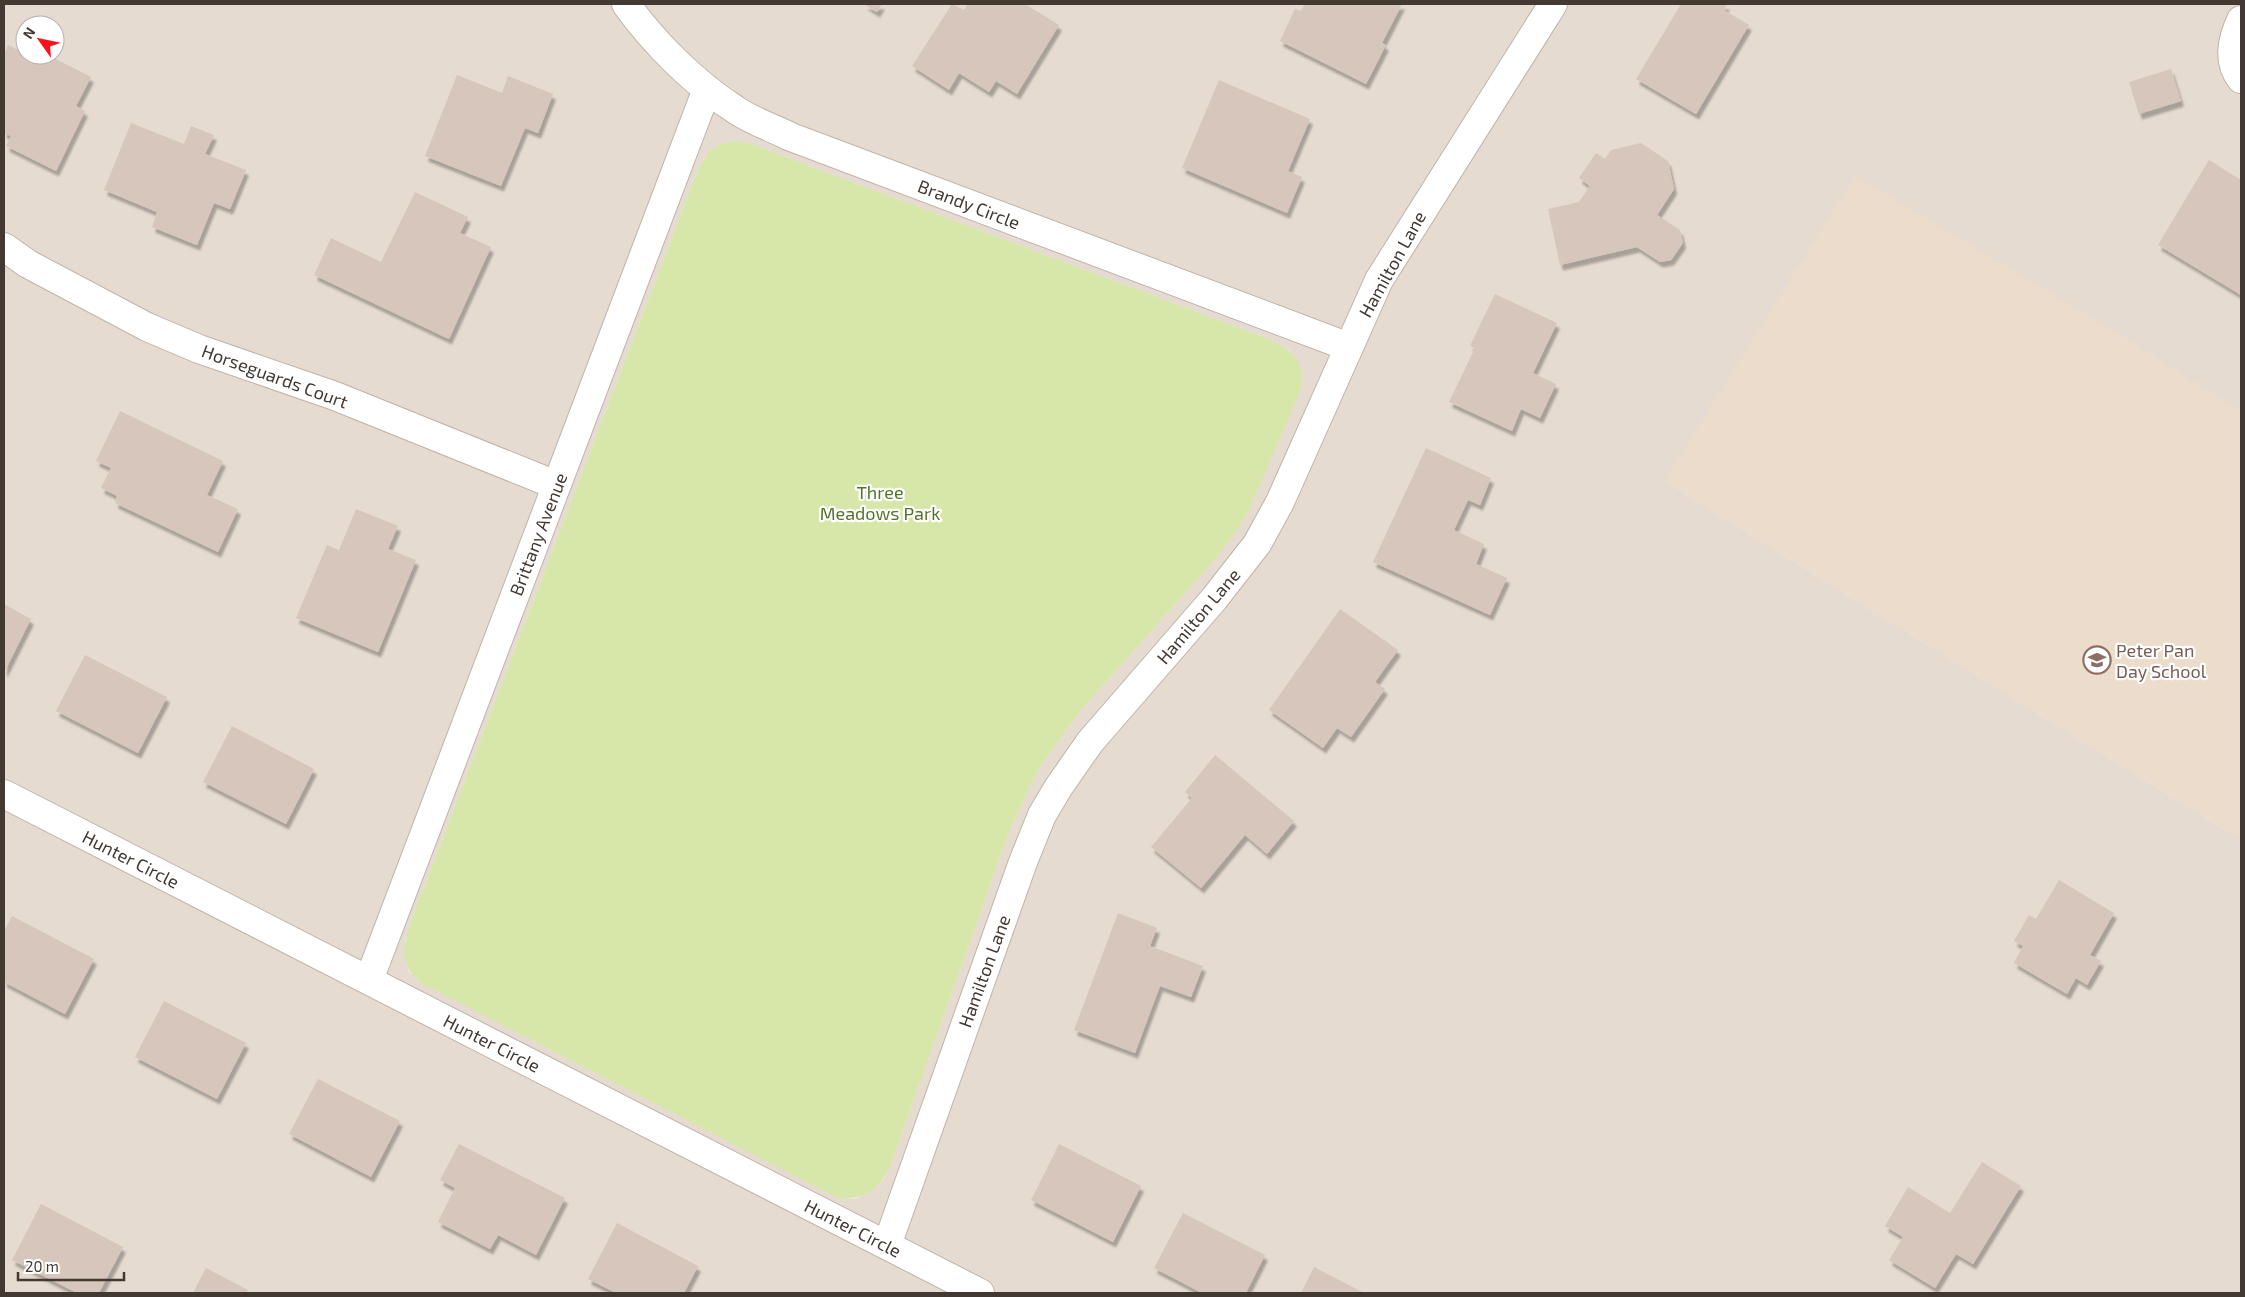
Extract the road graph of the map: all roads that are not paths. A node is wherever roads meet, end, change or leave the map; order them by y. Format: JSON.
{"nodes":[{"id":1,"x":626,"y":4,"type":"edge"},
{"id":2,"x":1553,"y":4,"type":"edge"},
{"id":3,"x":2241,"y":20,"type":"edge"},
{"id":4,"x":2241,"y":79,"type":"edge"},
{"id":5,"x":707,"y":89,"type":"junction"},
{"id":6,"x":4,"y":247,"type":"edge"},
{"id":7,"x":1349,"y":347,"type":"junction"},
{"id":8,"x":556,"y":485,"type":"junction"},
{"id":9,"x":4,"y":794,"type":"edge"},
{"id":10,"x":369,"y":980,"type":"junction"},
{"id":11,"x":887,"y":1245,"type":"junction"},
{"id":12,"x":980,"y":1293,"type":"edge"}],
"edges":[{"from":1,"to":5,"type":"street","name":"Brandy Circle"},
{"from":2,"to":7,"type":"street","name":"Hamilton Lane"},
{"from":3,"to":4,"type":"street"},
{"from":5,"to":7,"type":"street","name":"Brandy Circle"},
{"from":5,"to":8,"type":"street","name":"Brittany Avenue"},
{"from":6,"to":8,"type":"street","name":"Horseguards Court"},
{"from":7,"to":11,"type":"street","name":"Hamilton Lane"},
{"from":8,"to":10,"type":"street","name":"Brittany Avenue"},
{"from":9,"to":10,"type":"street","name":"Hunter Circle"},
{"from":10,"to":11,"type":"street","name":"Hunter Circle"},
{"from":11,"to":12,"type":"street","name":"Hunter Circle"}]}
